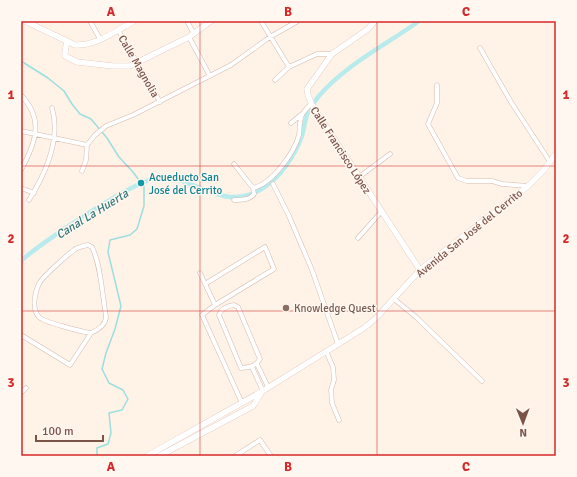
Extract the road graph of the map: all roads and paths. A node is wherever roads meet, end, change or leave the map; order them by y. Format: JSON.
{"nodes":[{"id":1,"x":27,"y":21,"type":"edge"},
{"id":2,"x":90,"y":21,"type":"edge"},
{"id":3,"x":134,"y":21,"type":"edge"},
{"id":4,"x":187,"y":21,"type":"edge"},
{"id":5,"x":211,"y":21,"type":"edge"},
{"id":6,"x":261,"y":21,"type":"edge"},
{"id":7,"x":298,"y":21,"type":"edge"},
{"id":8,"x":375,"y":21,"type":"edge"},
{"id":9,"x":118,"y":30,"type":"junction"},
{"id":10,"x":191,"y":35,"type":"junction"},
{"id":11,"x":270,"y":37,"type":"junction"},
{"id":12,"x":100,"y":40,"type":"junction"},
{"id":13,"x":68,"y":41,"type":"junction"},
{"id":14,"x":480,"y":48,"type":"dead end"},
{"id":15,"x":332,"y":54,"type":"junction"},
{"id":16,"x":138,"y":63,"type":"junction"},
{"id":17,"x":289,"y":67,"type":"junction"},
{"id":18,"x":210,"y":76,"type":"junction"},
{"id":19,"x":274,"y":80,"type":"dead end"},
{"id":20,"x":437,"y":85,"type":"dead end"},
{"id":21,"x":21,"y":95,"type":"edge"},
{"id":22,"x":160,"y":102,"type":"junction"},
{"id":23,"x":312,"y":105,"type":"junction"},
{"id":24,"x":52,"y":108,"type":"dead end"},
{"id":25,"x":302,"y":113,"type":"junction"},
{"id":26,"x":291,"y":123,"type":"dead end"},
{"id":27,"x":21,"y":131,"type":"edge"},
{"id":28,"x":36,"y":134,"type":"junction"},
{"id":29,"x":54,"y":139,"type":"junction"},
{"id":30,"x":87,"y":145,"type":"junction"},
{"id":31,"x":390,"y":154,"type":"dead end"},
{"id":32,"x":556,"y":154,"type":"edge"},
{"id":33,"x":550,"y":162,"type":"junction"},
{"id":34,"x":234,"y":164,"type":"dead end"},
{"id":35,"x":21,"y":170,"type":"edge"},
{"id":36,"x":82,"y":171,"type":"dead end"},
{"id":37,"x":359,"y":177,"type":"junction"},
{"id":38,"x":273,"y":184,"type":"dead end"},
{"id":39,"x":528,"y":186,"type":"junction"},
{"id":40,"x":21,"y":188,"type":"edge"},
{"id":41,"x":254,"y":191,"type":"junction"},
{"id":42,"x":34,"y":193,"type":"junction"},
{"id":43,"x":29,"y":200,"type":"dead end"},
{"id":44,"x":234,"y":200,"type":"dead end"},
{"id":45,"x":381,"y":212,"type":"junction"},
{"id":46,"x":358,"y":238,"type":"dead end"},
{"id":47,"x":420,"y":270,"type":"junction"},
{"id":48,"x":200,"y":273,"type":"dead end"},
{"id":49,"x":205,"y":284,"type":"junction"},
{"id":50,"x":394,"y":299,"type":"junction"},
{"id":51,"x":215,"y":305,"type":"junction"},
{"id":52,"x":91,"y":333,"type":"junction"},
{"id":53,"x":21,"y":335,"type":"edge"},
{"id":54,"x":338,"y":344,"type":"junction"},
{"id":55,"x":326,"y":351,"type":"junction"},
{"id":56,"x":257,"y":364,"type":"junction"},
{"id":57,"x":252,"y":367,"type":"junction"},
{"id":58,"x":482,"y":380,"type":"dead end"},
{"id":59,"x":26,"y":388,"type":"dead end"},
{"id":60,"x":264,"y":390,"type":"junction"},
{"id":61,"x":21,"y":393,"type":"edge"},
{"id":62,"x":249,"y":398,"type":"junction"},
{"id":63,"x":242,"y":402,"type":"junction"},
{"id":64,"x":253,"y":406,"type":"junction"},
{"id":65,"x":339,"y":420,"type":"dead end"},
{"id":66,"x":237,"y":455,"type":"edge"},
{"id":67,"x":147,"y":456,"type":"edge"},
{"id":68,"x":159,"y":456,"type":"edge"},
{"id":69,"x":271,"y":456,"type":"edge"}],
"edges":[{"from":1,"to":13,"type":"street"},
{"from":2,"to":12,"type":"street","name":"Calle Magnolia"},
{"from":3,"to":9,"type":"street"},
{"from":4,"to":10,"type":"street"},
{"from":5,"to":10,"type":"street"},
{"from":6,"to":11,"type":"street"},
{"from":7,"to":11,"type":"street"},
{"from":8,"to":15,"type":"street","name":"Calle Francisco López"},
{"from":9,"to":12,"type":"street"},
{"from":9,"to":16,"type":"street","name":"Calle Magnolia"},
{"from":10,"to":16,"type":"street"},
{"from":10,"to":18,"type":"street"},
{"from":11,"to":17,"type":"street"},
{"from":11,"to":18,"type":"street"},
{"from":12,"to":13,"type":"street"},
{"from":13,"to":16,"type":"street"},
{"from":14,"to":33,"type":"street"},
{"from":15,"to":17,"type":"street"},
{"from":15,"to":23,"type":"street","name":"Calle Francisco López"},
{"from":16,"to":22,"type":"street","name":"Calle Magnolia"},
{"from":17,"to":19,"type":"street"},
{"from":18,"to":22,"type":"street"},
{"from":20,"to":39,"type":"street"},
{"from":21,"to":28,"type":"street"},
{"from":22,"to":30,"type":"street"},
{"from":23,"to":25,"type":"street"},
{"from":23,"to":37,"type":"street","name":"Calle Francisco López"},
{"from":24,"to":29,"type":"street"},
{"from":25,"to":26,"type":"street"},
{"from":25,"to":41,"type":"street"},
{"from":27,"to":28,"type":"street"},
{"from":28,"to":29,"type":"street"},
{"from":28,"to":35,"type":"street"},
{"from":29,"to":30,"type":"street"},
{"from":29,"to":42,"type":"street"},
{"from":30,"to":36,"type":"street"},
{"from":31,"to":37,"type":"street"},
{"from":32,"to":33,"type":"street","name":"Avenida San José del Cerrito"},
{"from":33,"to":39,"type":"street","name":"Avenida San José del Cerrito"},
{"from":34,"to":41,"type":"street"},
{"from":37,"to":45,"type":"street","name":"Calle Francisco López"},
{"from":38,"to":54,"type":"street"},
{"from":39,"to":47,"type":"street","name":"Avenida San José del Cerrito"},
{"from":40,"to":42,"type":"street"},
{"from":41,"to":44,"type":"street"},
{"from":42,"to":43,"type":"street"},
{"from":45,"to":46,"type":"street"},
{"from":45,"to":47,"type":"street","name":"Calle Francisco López"},
{"from":47,"to":50,"type":"street","name":"Avenida San José del Cerrito"},
{"from":48,"to":49,"type":"street"},
{"from":49,"to":51,"type":"street"},
{"from":49,"to":51,"type":"street"},
{"from":50,"to":54,"type":"street","name":"Avenida San José del Cerrito"},
{"from":50,"to":58,"type":"street"},
{"from":51,"to":63,"type":"street"},
{"from":52,"to":52,"type":"street"},
{"from":52,"to":53,"type":"street"},
{"from":54,"to":55,"type":"street","name":"Avenida San José del Cerrito"},
{"from":55,"to":60,"type":"street","name":"Avenida San José del Cerrito"},
{"from":55,"to":65,"type":"street"},
{"from":56,"to":57,"type":"street"},
{"from":56,"to":57,"type":"street"},
{"from":56,"to":60,"type":"street"},
{"from":57,"to":60,"type":"street"},
{"from":59,"to":61,"type":"street"},
{"from":60,"to":62,"type":"street","name":"Avenida San José del Cerrito"},
{"from":60,"to":64,"type":"street","name":"Avenida San José del Cerrito"},
{"from":62,"to":63,"type":"street","name":"Avenida San José del Cerrito"},
{"from":62,"to":64,"type":"street"},
{"from":63,"to":67,"type":"street","name":"Avenida San José del Cerrito"},
{"from":64,"to":68,"type":"street"},
{"from":66,"to":69,"type":"street"}]}
